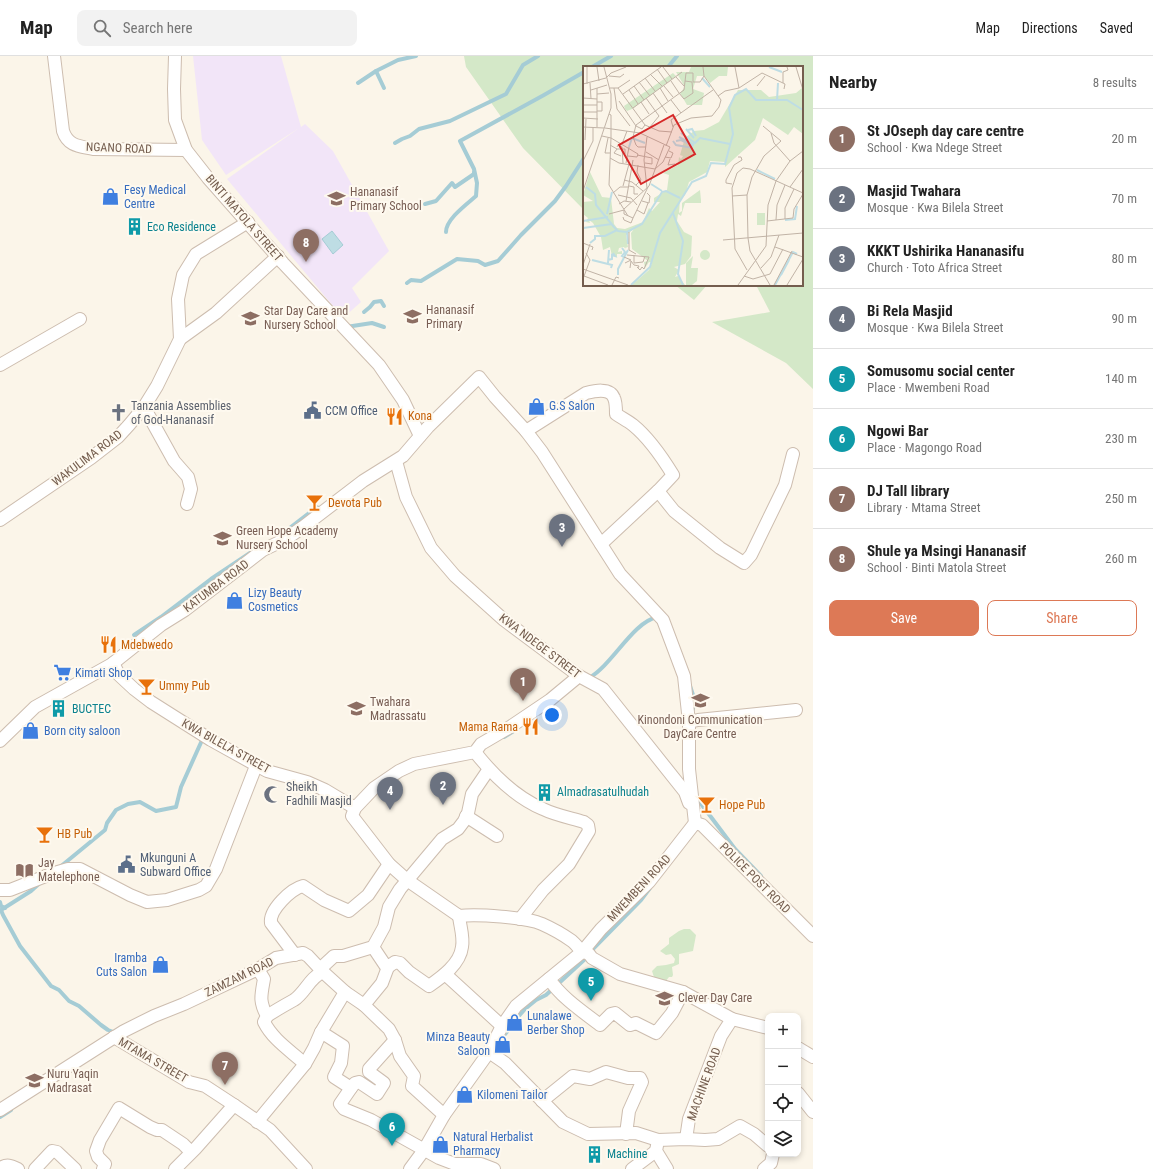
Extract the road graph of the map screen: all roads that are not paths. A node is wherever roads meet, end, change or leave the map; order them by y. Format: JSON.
{"nodes":[{"id":1,"x":54,"y":56,"type":"edge"},
{"id":2,"x":175,"y":56,"type":"edge"},
{"id":3,"x":186,"y":150,"type":"junction"},
{"id":4,"x":248,"y":222,"type":"junction"},
{"id":5,"x":278,"y":256,"type":"junction"},
{"id":6,"x":80,"y":319,"type":"dead end"},
{"id":7,"x":180,"y":339,"type":"junction"},
{"id":8,"x":0,"y":365,"type":"edge"},
{"id":9,"x":144,"y":407,"type":"junction"},
{"id":10,"x":526,"y":431,"type":"junction"},
{"id":11,"x":420,"y":436,"type":"junction"},
{"id":12,"x":793,"y":454,"type":"dead end"},
{"id":13,"x":396,"y":461,"type":"junction"},
{"id":14,"x":658,"y":491,"type":"junction"},
{"id":15,"x":187,"y":504,"type":"dead end"},
{"id":16,"x":0,"y":520,"type":"edge"},
{"id":17,"x":601,"y":544,"type":"junction"},
{"id":18,"x":113,"y":663,"type":"junction"},
{"id":19,"x":579,"y":676,"type":"junction"},
{"id":20,"x":796,"y":710,"type":"dead end"},
{"id":21,"x":689,"y":722,"type":"junction"},
{"id":22,"x":0,"y":741,"type":"edge"},
{"id":23,"x":475,"y":752,"type":"junction"},
{"id":24,"x":256,"y":766,"type":"junction"},
{"id":25,"x":489,"y":769,"type":"junction"},
{"id":26,"x":355,"y":808,"type":"junction"},
{"id":27,"x":466,"y":816,"type":"junction"},
{"id":28,"x":695,"y":823,"type":"junction"},
{"id":29,"x":497,"y":836,"type":"dead end"},
{"id":30,"x":389,"y":864,"type":"junction"},
{"id":31,"x":407,"y":880,"type":"junction"},
{"id":32,"x":0,"y":890,"type":"edge"},
{"id":33,"x":459,"y":916,"type":"junction"},
{"id":34,"x":520,"y":920,"type":"junction"},
{"id":35,"x":813,"y":936,"type":"edge"},
{"id":36,"x":373,"y":947,"type":"junction"},
{"id":37,"x":582,"y":952,"type":"junction"},
{"id":38,"x":294,"y":955,"type":"junction"},
{"id":39,"x":388,"y":967,"type":"junction"},
{"id":40,"x":258,"y":969,"type":"junction"},
{"id":41,"x":321,"y":970,"type":"junction"},
{"id":42,"x":445,"y":974,"type":"junction"},
{"id":43,"x":549,"y":978,"type":"junction"},
{"id":44,"x":345,"y":992,"type":"junction"},
{"id":45,"x":683,"y":992,"type":"junction"},
{"id":46,"x":364,"y":1005,"type":"junction"},
{"id":47,"x":267,"y":1016,"type":"junction"},
{"id":48,"x":732,"y":1018,"type":"junction"},
{"id":49,"x":502,"y":1026,"type":"junction"},
{"id":50,"x":765,"y":1027,"type":"edge"},
{"id":51,"x":321,"y":1032,"type":"junction"},
{"id":52,"x":114,"y":1037,"type":"junction"},
{"id":53,"x":395,"y":1040,"type":"junction"},
{"id":54,"x":800,"y":1049,"type":"edge"},
{"id":55,"x":489,"y":1052,"type":"junction"},
{"id":56,"x":813,"y":1057,"type":"edge"},
{"id":57,"x":305,"y":1064,"type":"junction"},
{"id":58,"x":350,"y":1088,"type":"junction"},
{"id":59,"x":801,"y":1097,"type":"edge"},
{"id":60,"x":542,"y":1101,"type":"junction"},
{"id":61,"x":234,"y":1104,"type":"junction"},
{"id":62,"x":2,"y":1106,"type":"edge"},
{"id":63,"x":813,"y":1112,"type":"edge"},
{"id":64,"x":444,"y":1115,"type":"junction"},
{"id":65,"x":258,"y":1122,"type":"junction"},
{"id":66,"x":626,"y":1134,"type":"junction"},
{"id":67,"x":686,"y":1139,"type":"junction"},
{"id":68,"x":765,"y":1143,"type":"edge"},
{"id":69,"x":657,"y":1146,"type":"junction"},
{"id":70,"x":424,"y":1150,"type":"junction"},
{"id":71,"x":190,"y":1153,"type":"junction"},
{"id":72,"x":773,"y":1157,"type":"edge"},
{"id":73,"x":182,"y":1167,"type":"edge"},
{"id":74,"x":302,"y":1168,"type":"edge"},
{"id":75,"x":0,"y":1169,"type":"edge"},
{"id":76,"x":18,"y":1169,"type":"edge"},
{"id":77,"x":35,"y":1169,"type":"edge"},
{"id":78,"x":75,"y":1169,"type":"edge"},
{"id":79,"x":103,"y":1169,"type":"edge"},
{"id":80,"x":410,"y":1169,"type":"edge"},
{"id":81,"x":494,"y":1169,"type":"edge"},
{"id":82,"x":632,"y":1169,"type":"edge"},
{"id":83,"x":668,"y":1169,"type":"edge"},
{"id":84,"x":764,"y":1169,"type":"edge"}],
"edges":[{"from":1,"to":3,"type":"street","name":"NGANO ROAD"},
{"from":2,"to":3,"type":"street","name":"BINTI MATOLA STREET"},
{"from":3,"to":4,"type":"street","name":"BINTI MATOLA STREET"},
{"from":4,"to":5,"type":"street","name":"BINTI MATOLA STREET"},
{"from":4,"to":7,"type":"street","name":"WAKULIMA ROAD"},
{"from":5,"to":7,"type":"street","name":"WAKULIMA ROAD"},
{"from":5,"to":11,"type":"street","name":"BINTI MATOLA STREET"},
{"from":6,"to":8,"type":"street"},
{"from":7,"to":9,"type":"street","name":"WAKULIMA ROAD"},
{"from":9,"to":15,"type":"street"},
{"from":9,"to":16,"type":"street","name":"WAKULIMA ROAD"},
{"from":10,"to":11,"type":"street","name":"KATUMBA ROAD"},
{"from":10,"to":14,"type":"street"},
{"from":10,"to":17,"type":"street"},
{"from":11,"to":13,"type":"street","name":"KATUMBA ROAD"},
{"from":12,"to":14,"type":"street"},
{"from":13,"to":18,"type":"street","name":"KATUMBA ROAD"},
{"from":13,"to":19,"type":"street","name":"KWA NDEGE STREET"},
{"from":14,"to":17,"type":"street"},
{"from":17,"to":21,"type":"street"},
{"from":18,"to":22,"type":"street","name":"KATUMBA ROAD"},
{"from":18,"to":24,"type":"street","name":"KWA BILELA STREET"},
{"from":19,"to":23,"type":"street"},
{"from":19,"to":28,"type":"street","name":"KWA NDEGE STREET"},
{"from":20,"to":21,"type":"street"},
{"from":21,"to":28,"type":"street"},
{"from":23,"to":25,"type":"street"},
{"from":23,"to":26,"type":"street"},
{"from":24,"to":26,"type":"street","name":"KWA BILELA STREET"},
{"from":24,"to":32,"type":"street"},
{"from":25,"to":27,"type":"street"},
{"from":25,"to":34,"type":"street"},
{"from":26,"to":30,"type":"street"},
{"from":27,"to":29,"type":"street"},
{"from":27,"to":31,"type":"street"},
{"from":28,"to":35,"type":"street","name":"POLICE POST ROAD"},
{"from":28,"to":37,"type":"street","name":"MWEMBENI ROAD"},
{"from":30,"to":31,"type":"street"},
{"from":30,"to":38,"type":"street"},
{"from":31,"to":33,"type":"street"},
{"from":31,"to":36,"type":"street"},
{"from":33,"to":34,"type":"street"},
{"from":33,"to":42,"type":"street"},
{"from":34,"to":37,"type":"street"},
{"from":36,"to":39,"type":"street"},
{"from":36,"to":41,"type":"street"},
{"from":37,"to":43,"type":"street","name":"MWEMBENI ROAD"},
{"from":37,"to":45,"type":"street"},
{"from":38,"to":40,"type":"street","name":"ZAMZAM ROAD"},
{"from":38,"to":41,"type":"street","name":"ZAMZAM ROAD"},
{"from":39,"to":42,"type":"street"},
{"from":39,"to":46,"type":"street"},
{"from":40,"to":47,"type":"street"},
{"from":40,"to":52,"type":"street","name":"ZAMZAM ROAD"},
{"from":41,"to":44,"type":"street","name":"ZAMZAM ROAD"},
{"from":41,"to":47,"type":"street"},
{"from":42,"to":49,"type":"street"},
{"from":43,"to":45,"type":"street"},
{"from":43,"to":49,"type":"street","name":"MWEMBENI ROAD"},
{"from":44,"to":46,"type":"street","name":"ZAMZAM ROAD"},
{"from":44,"to":51,"type":"street"},
{"from":45,"to":48,"type":"street"},
{"from":46,"to":53,"type":"street","name":"ZAMZAM ROAD"},
{"from":47,"to":57,"type":"street"},
{"from":48,"to":50,"type":"street"},
{"from":48,"to":67,"type":"street","name":"MACHINE ROAD"},
{"from":49,"to":55,"type":"street","name":"MWEMBENI ROAD"},
{"from":51,"to":57,"type":"street"},
{"from":51,"to":58,"type":"street"},
{"from":52,"to":61,"type":"street","name":"MTAMA STREET"},
{"from":52,"to":62,"type":"street","name":"ZAMZAM ROAD"},
{"from":53,"to":58,"type":"street"},
{"from":53,"to":64,"type":"street","name":"ZAMZAM ROAD"},
{"from":54,"to":56,"type":"street"},
{"from":55,"to":60,"type":"street"},
{"from":55,"to":64,"type":"street","name":"MWEMBENI ROAD"},
{"from":57,"to":65,"type":"street"},
{"from":58,"to":70,"type":"street"},
{"from":59,"to":63,"type":"street"},
{"from":60,"to":66,"type":"street"},
{"from":60,"to":66,"type":"street"},
{"from":61,"to":65,"type":"street","name":"MTAMA STREET"},
{"from":61,"to":71,"type":"street"},
{"from":64,"to":70,"type":"street","name":"MWEMBENI ROAD"},
{"from":65,"to":74,"type":"street","name":"MTAMA STREET"},
{"from":66,"to":69,"type":"street"},
{"from":67,"to":68,"type":"street"},
{"from":67,"to":69,"type":"street"},
{"from":69,"to":82,"type":"street"},
{"from":69,"to":83,"type":"street"},
{"from":70,"to":80,"type":"street","name":"MWEMBENI ROAD"},
{"from":70,"to":81,"type":"street"},
{"from":71,"to":73,"type":"street"},
{"from":71,"to":79,"type":"street"},
{"from":72,"to":84,"type":"street"},
{"from":75,"to":76,"type":"street"},
{"from":77,"to":78,"type":"street"}]}
